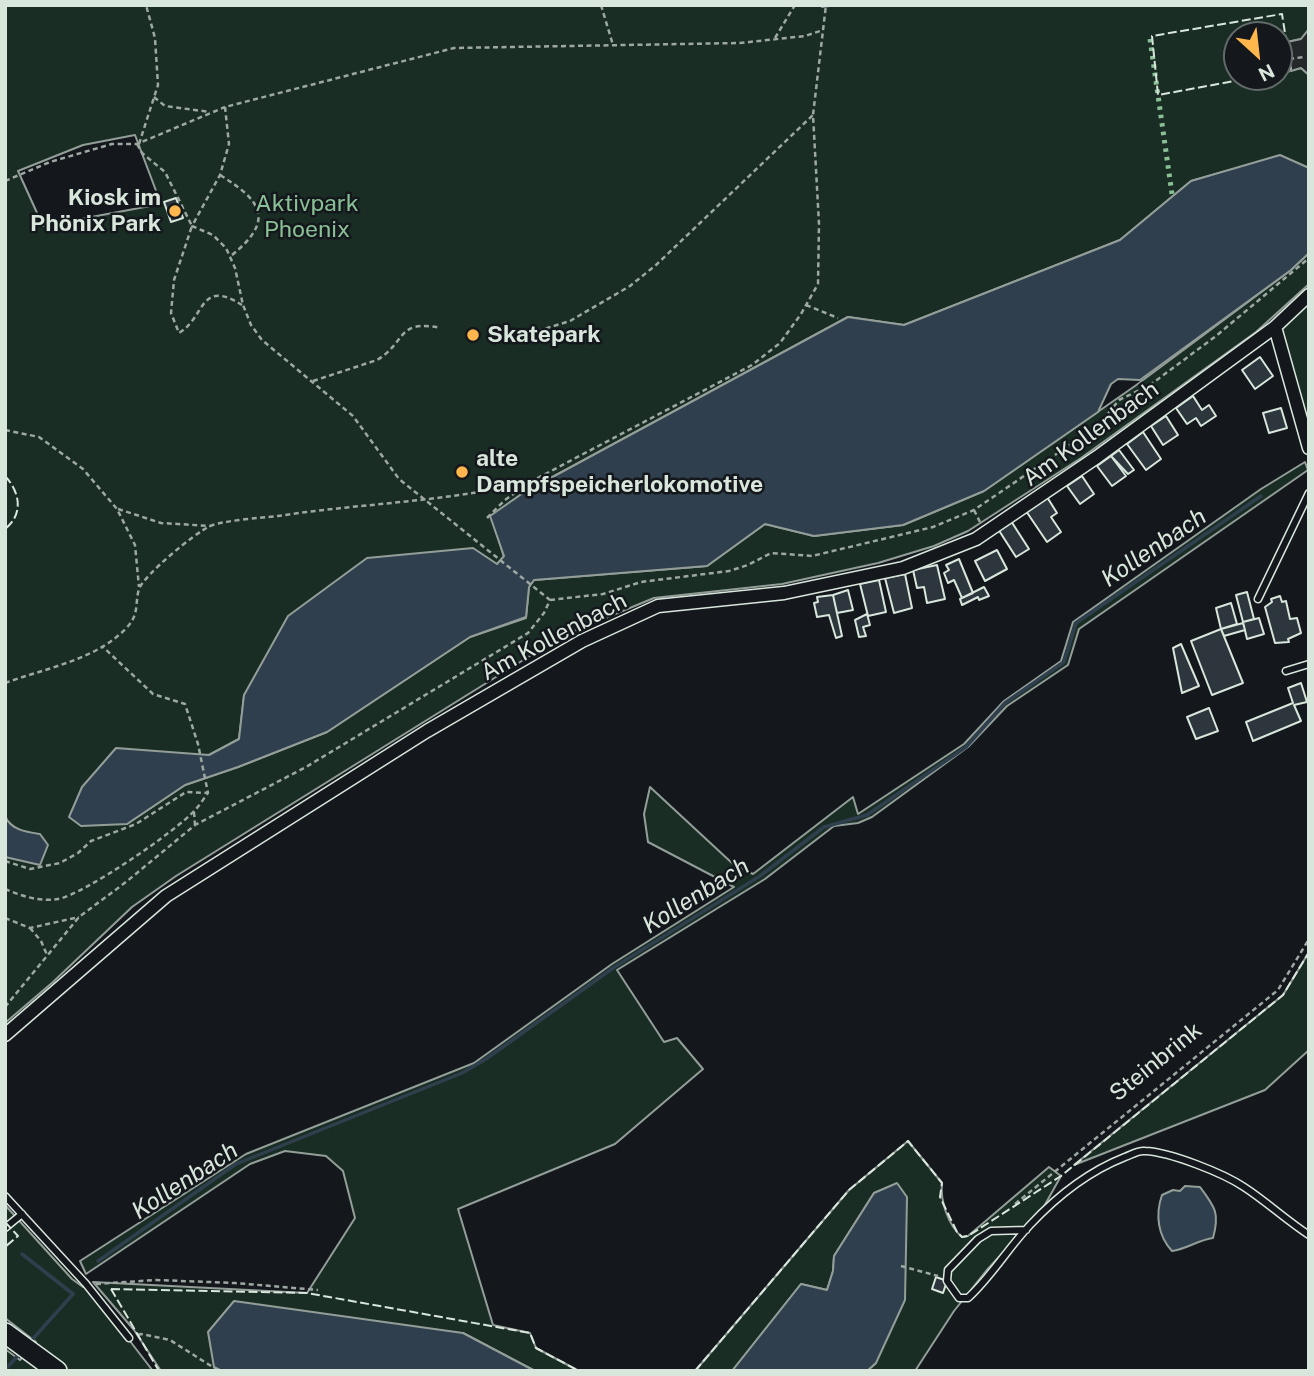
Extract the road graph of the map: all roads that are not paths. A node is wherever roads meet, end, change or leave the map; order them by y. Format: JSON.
{"nodes":[{"id":1,"x":1309,"y":295,"type":"edge"},
{"id":2,"x":1275,"y":327,"type":"junction"},
{"id":3,"x":1309,"y":448,"type":"edge"},
{"id":4,"x":1309,"y":493,"type":"edge"},
{"id":5,"x":1258,"y":599,"type":"dead end"},
{"id":6,"x":1309,"y":664,"type":"edge"},
{"id":7,"x":1286,"y":671,"type":"dead end"},
{"id":8,"x":5,"y":1035,"type":"edge"},
{"id":9,"x":5,"y":1196,"type":"edge"},
{"id":10,"x":22,"y":1214,"type":"junction"},
{"id":11,"x":5,"y":1228,"type":"edge"},
{"id":12,"x":1026,"y":1230,"type":"junction"},
{"id":13,"x":1309,"y":1235,"type":"edge"},
{"id":14,"x":6,"y":1334,"type":"edge"},
{"id":15,"x":130,"y":1338,"type":"dead end"},
{"id":16,"x":50,"y":1366,"type":"edge"}],
"edges":[{"from":1,"to":2,"type":"street","name":"Am Kollenbach"},
{"from":2,"to":3,"type":"street"},
{"from":2,"to":8,"type":"street","name":"Am Kollenbach"},
{"from":4,"to":5,"type":"lane"},
{"from":6,"to":7,"type":"lane"},
{"from":9,"to":10,"type":"lane"},
{"from":10,"to":11,"type":"lane"},
{"from":10,"to":15,"type":"lane"},
{"from":12,"to":12,"type":"lane"},
{"from":12,"to":13,"type":"lane"},
{"from":14,"to":16,"type":"main road"}]}
